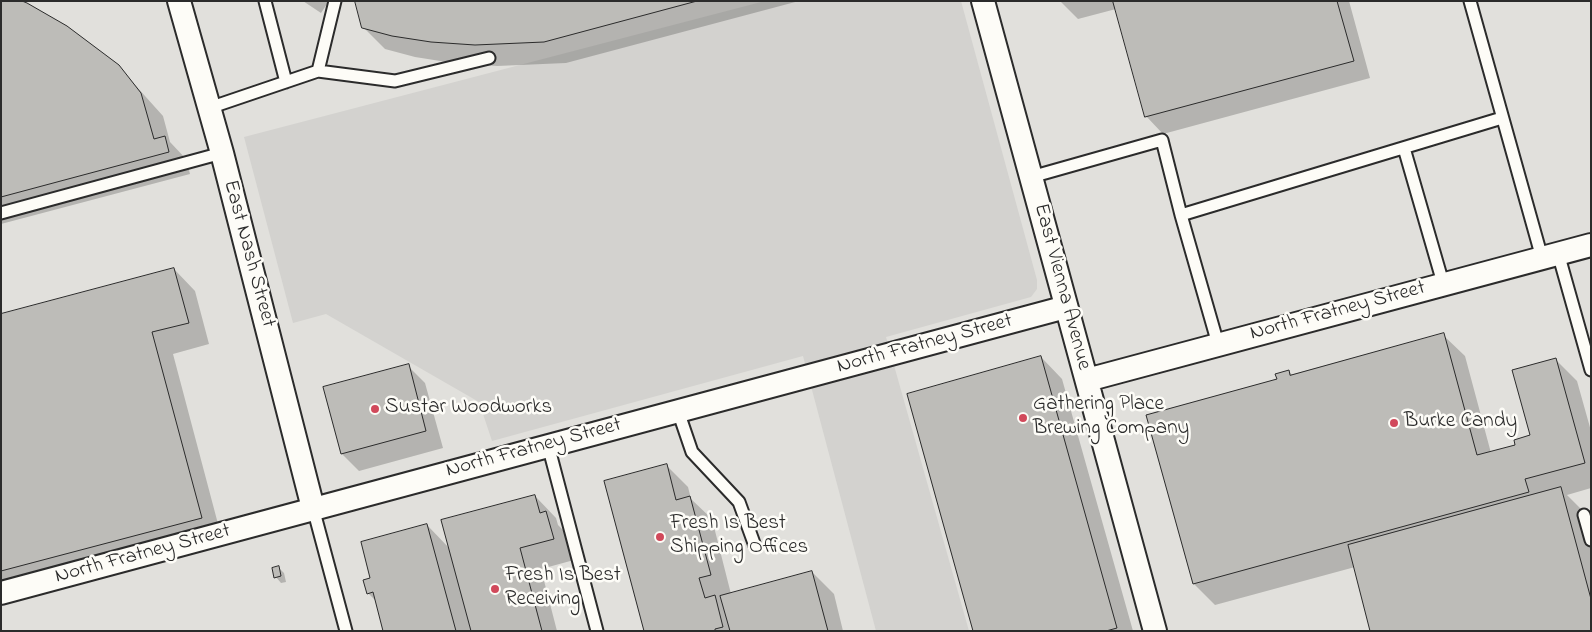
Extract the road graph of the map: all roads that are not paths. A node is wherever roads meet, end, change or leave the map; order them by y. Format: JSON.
{"nodes":[{"id":1,"x":179,"y":1,"type":"edge"},
{"id":2,"x":266,"y":1,"type":"edge"},
{"id":3,"x":335,"y":1,"type":"edge"},
{"id":4,"x":983,"y":1,"type":"edge"},
{"id":5,"x":1470,"y":1,"type":"edge"},
{"id":6,"x":489,"y":58,"type":"dead end"},
{"id":7,"x":318,"y":71,"type":"junction"},
{"id":8,"x":286,"y":82,"type":"junction"},
{"id":9,"x":209,"y":108,"type":"junction"},
{"id":10,"x":1502,"y":118,"type":"junction"},
{"id":11,"x":1404,"y":148,"type":"junction"},
{"id":12,"x":222,"y":153,"type":"junction"},
{"id":13,"x":1031,"y":177,"type":"junction"},
{"id":14,"x":1,"y":213,"type":"edge"},
{"id":15,"x":1182,"y":216,"type":"junction"},
{"id":16,"x":1591,"y":244,"type":"edge"},
{"id":17,"x":1550,"y":255,"type":"junction"},
{"id":18,"x":1443,"y":284,"type":"junction"},
{"id":19,"x":1066,"y":307,"type":"junction"},
{"id":20,"x":1218,"y":344,"type":"junction"},
{"id":21,"x":1591,"y":370,"type":"edge"},
{"id":22,"x":1087,"y":380,"type":"junction"},
{"id":23,"x":678,"y":410,"type":"junction"},
{"id":24,"x":548,"y":445,"type":"junction"},
{"id":25,"x":314,"y":508,"type":"junction"},
{"id":26,"x":1584,"y":515,"type":"dead end"},
{"id":27,"x":1591,"y":540,"type":"edge"},
{"id":28,"x":755,"y":546,"type":"dead end"},
{"id":29,"x":1,"y":593,"type":"edge"},
{"id":30,"x":346,"y":631,"type":"edge"},
{"id":31,"x":597,"y":631,"type":"edge"},
{"id":32,"x":1155,"y":631,"type":"edge"}],
"edges":[{"from":1,"to":9,"type":"street","name":"East Nash Street"},
{"from":2,"to":8,"type":"lane"},
{"from":3,"to":7,"type":"lane"},
{"from":4,"to":13,"type":"street","name":"East Vienna Avenue"},
{"from":5,"to":10,"type":"lane"},
{"from":6,"to":7,"type":"lane"},
{"from":7,"to":8,"type":"lane"},
{"from":8,"to":9,"type":"lane"},
{"from":9,"to":12,"type":"street","name":"East Nash Street"},
{"from":10,"to":11,"type":"lane"},
{"from":10,"to":17,"type":"lane"},
{"from":11,"to":15,"type":"lane"},
{"from":11,"to":18,"type":"lane"},
{"from":12,"to":14,"type":"lane"},
{"from":12,"to":25,"type":"street","name":"East Nash Street"},
{"from":13,"to":15,"type":"lane"},
{"from":13,"to":19,"type":"street","name":"East Vienna Avenue"},
{"from":15,"to":20,"type":"lane"},
{"from":16,"to":17,"type":"street","name":"North Fratney Street"},
{"from":17,"to":18,"type":"street","name":"North Fratney Street"},
{"from":17,"to":21,"type":"lane"},
{"from":18,"to":20,"type":"street","name":"North Fratney Street"},
{"from":19,"to":22,"type":"street","name":"East Vienna Avenue"},
{"from":19,"to":23,"type":"street","name":"North Fratney Street"},
{"from":20,"to":22,"type":"street","name":"North Fratney Street"},
{"from":22,"to":32,"type":"street","name":"East Vienna Avenue"},
{"from":23,"to":24,"type":"street","name":"North Fratney Street"},
{"from":23,"to":28,"type":"lane"},
{"from":24,"to":25,"type":"street","name":"North Fratney Street"},
{"from":24,"to":31,"type":"lane"},
{"from":25,"to":29,"type":"street","name":"North Fratney Street"},
{"from":25,"to":30,"type":"lane"},
{"from":26,"to":27,"type":"lane"}]}
